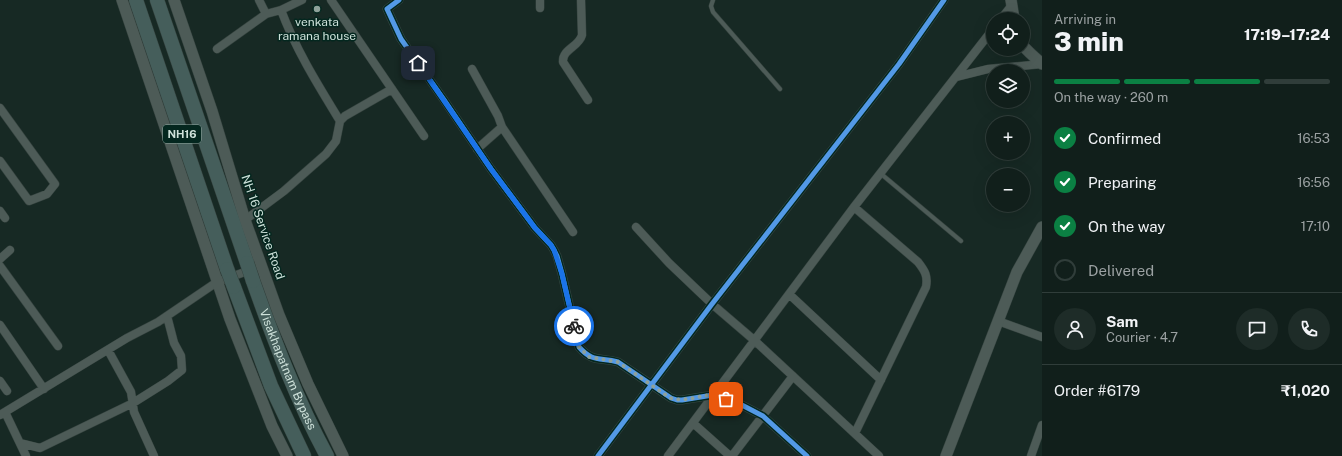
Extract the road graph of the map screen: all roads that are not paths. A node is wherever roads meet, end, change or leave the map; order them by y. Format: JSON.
{"nodes":[{"id":1,"x":122,"y":0,"type":"edge"},
{"id":2,"x":136,"y":0,"type":"edge"},
{"id":3,"x":157,"y":0,"type":"edge"},
{"id":4,"x":174,"y":0,"type":"edge"},
{"id":5,"x":259,"y":0,"type":"edge"},
{"id":6,"x":302,"y":0,"type":"edge"},
{"id":7,"x":331,"y":0,"type":"edge"},
{"id":8,"x":399,"y":0,"type":"edge"},
{"id":9,"x":580,"y":0,"type":"edge"},
{"id":10,"x":713,"y":0,"type":"edge"},
{"id":11,"x":944,"y":0,"type":"edge"},
{"id":12,"x":1012,"y":2,"type":"edge"},
{"id":13,"x":281,"y":10,"type":"junction"},
{"id":14,"x":1006,"y":12,"type":"edge"},
{"id":15,"x":1013,"y":12,"type":"edge"},
{"id":16,"x":266,"y":14,"type":"junction"},
{"id":17,"x":986,"y":38,"type":"edge"},
{"id":18,"x":217,"y":49,"type":"dead end"},
{"id":19,"x":1030,"y":53,"type":"edge"},
{"id":20,"x":1042,"y":64,"type":"edge"},
{"id":21,"x":472,"y":69,"type":"dead end"},
{"id":22,"x":956,"y":77,"type":"junction"},
{"id":23,"x":392,"y":89,"type":"junction"},
{"id":24,"x":780,"y":89,"type":"dead end"},
{"id":25,"x":588,"y":100,"type":"dead end"},
{"id":26,"x":0,"y":108,"type":"edge"},
{"id":27,"x":340,"y":121,"type":"junction"},
{"id":28,"x":502,"y":127,"type":"junction"},
{"id":29,"x":424,"y":136,"type":"dead end"},
{"id":30,"x":477,"y":149,"type":"junction"},
{"id":31,"x":0,"y":161,"type":"edge"},
{"id":32,"x":880,"y":173,"type":"junction"},
{"id":33,"x":854,"y":207,"type":"junction"},
{"id":34,"x":0,"y":211,"type":"edge"},
{"id":35,"x":5,"y":218,"type":"dead end"},
{"id":36,"x":245,"y":220,"type":"junction"},
{"id":37,"x":636,"y":227,"type":"dead end"},
{"id":38,"x":1042,"y":227,"type":"edge"},
{"id":39,"x":573,"y":232,"type":"dead end"},
{"id":40,"x":960,"y":241,"type":"dead end"},
{"id":41,"x":10,"y":250,"type":"dead end"},
{"id":42,"x":0,"y":259,"type":"edge"},
{"id":43,"x":0,"y":266,"type":"edge"},
{"id":44,"x":263,"y":266,"type":"junction"},
{"id":45,"x":217,"y":282,"type":"junction"},
{"id":46,"x":789,"y":294,"type":"junction"},
{"id":47,"x":712,"y":304,"type":"junction"},
{"id":48,"x":167,"y":316,"type":"junction"},
{"id":49,"x":998,"y":321,"type":"junction"},
{"id":50,"x":0,"y":325,"type":"edge"},
{"id":51,"x":1042,"y":337,"type":"edge"},
{"id":52,"x":754,"y":340,"type":"junction"},
{"id":53,"x":58,"y":346,"type":"dead end"},
{"id":54,"x":108,"y":350,"type":"junction"},
{"id":55,"x":794,"y":376,"type":"junction"},
{"id":56,"x":881,"y":380,"type":"junction"},
{"id":57,"x":0,"y":381,"type":"edge"},
{"id":58,"x":651,"y":385,"type":"junction"},
{"id":59,"x":44,"y":389,"type":"junction"},
{"id":60,"x":7,"y":391,"type":"dead end"},
{"id":61,"x":713,"y":395,"type":"junction"},
{"id":62,"x":133,"y":403,"type":"junction"},
{"id":63,"x":3,"y":414,"type":"edge"},
{"id":64,"x":763,"y":416,"type":"junction"},
{"id":65,"x":693,"y":423,"type":"junction"},
{"id":66,"x":1042,"y":425,"type":"edge"},
{"id":67,"x":856,"y":433,"type":"junction"},
{"id":68,"x":20,"y":443,"type":"junction"},
{"id":69,"x":26,"y":456,"type":"edge"},
{"id":70,"x":154,"y":456,"type":"edge"},
{"id":71,"x":288,"y":456,"type":"edge"},
{"id":72,"x":304,"y":456,"type":"edge"},
{"id":73,"x":327,"y":456,"type":"edge"},
{"id":74,"x":342,"y":456,"type":"edge"},
{"id":75,"x":598,"y":456,"type":"edge"},
{"id":76,"x":668,"y":456,"type":"edge"},
{"id":77,"x":731,"y":456,"type":"edge"},
{"id":78,"x":807,"y":456,"type":"edge"},
{"id":79,"x":879,"y":456,"type":"edge"},
{"id":80,"x":946,"y":456,"type":"edge"},
{"id":81,"x":1031,"y":456,"type":"edge"}],
"edges":[{"from":1,"to":45,"type":"street"},
{"from":2,"to":72,"type":"highway","name":"Visakhapatnam Bypass","number":"NH16","bridge":true},
{"from":3,"to":73,"type":"highway","name":"Visakhapatnam Bypass","number":"NH16","bridge":true},
{"from":4,"to":36,"type":"street","name":"NH 16 Service Road"},
{"from":5,"to":16,"type":"street"},
{"from":6,"to":13,"type":"street"},
{"from":7,"to":23,"type":"street"},
{"from":8,"to":30,"type":"street"},
{"from":9,"to":25,"type":"street"},
{"from":10,"to":24,"type":"lane"},
{"from":11,"to":47,"type":"street"},
{"from":12,"to":14,"type":"street"},
{"from":12,"to":15,"type":"street"},
{"from":13,"to":16,"type":"street"},
{"from":13,"to":27,"type":"street"},
{"from":16,"to":18,"type":"street"},
{"from":17,"to":22,"type":"street"},
{"from":19,"to":20,"type":"street"},
{"from":20,"to":22,"type":"street"},
{"from":21,"to":28,"type":"street"},
{"from":22,"to":32,"type":"street"},
{"from":23,"to":27,"type":"street"},
{"from":23,"to":29,"type":"street"},
{"from":26,"to":31,"type":"street"},
{"from":27,"to":36,"type":"street"},
{"from":28,"to":30,"type":"street"},
{"from":28,"to":39,"type":"street"},
{"from":30,"to":58,"type":"street"},
{"from":32,"to":33,"type":"street"},
{"from":32,"to":40,"type":"lane"},
{"from":33,"to":46,"type":"street"},
{"from":33,"to":56,"type":"street"},
{"from":34,"to":35,"type":"street"},
{"from":36,"to":44,"type":"street","name":"NH 16 Service Road"},
{"from":37,"to":47,"type":"street"},
{"from":38,"to":49,"type":"street"},
{"from":41,"to":42,"type":"street"},
{"from":43,"to":53,"type":"street"},
{"from":44,"to":45,"type":"street"},
{"from":44,"to":74,"type":"street","name":"NH 16 Service Road"},
{"from":45,"to":48,"type":"street"},
{"from":45,"to":71,"type":"street"},
{"from":46,"to":52,"type":"street"},
{"from":46,"to":56,"type":"street"},
{"from":47,"to":52,"type":"street"},
{"from":47,"to":58,"type":"street"},
{"from":48,"to":54,"type":"street"},
{"from":48,"to":62,"type":"street"},
{"from":49,"to":51,"type":"street"},
{"from":49,"to":80,"type":"street"},
{"from":50,"to":59,"type":"street"},
{"from":52,"to":55,"type":"street"},
{"from":52,"to":61,"type":"street"},
{"from":54,"to":59,"type":"street"},
{"from":54,"to":62,"type":"street"},
{"from":55,"to":64,"type":"street"},
{"from":55,"to":67,"type":"street"},
{"from":56,"to":67,"type":"street"},
{"from":57,"to":60,"type":"street"},
{"from":58,"to":61,"type":"street"},
{"from":58,"to":75,"type":"street"},
{"from":59,"to":63,"type":"street"},
{"from":61,"to":64,"type":"street"},
{"from":61,"to":65,"type":"street"},
{"from":62,"to":68,"type":"street"},
{"from":62,"to":70,"type":"street"},
{"from":63,"to":68,"type":"street"},
{"from":64,"to":77,"type":"street"},
{"from":64,"to":78,"type":"street"},
{"from":65,"to":76,"type":"street"},
{"from":65,"to":77,"type":"street"},
{"from":66,"to":81,"type":"street"},
{"from":67,"to":79,"type":"street"},
{"from":68,"to":69,"type":"street"}]}
